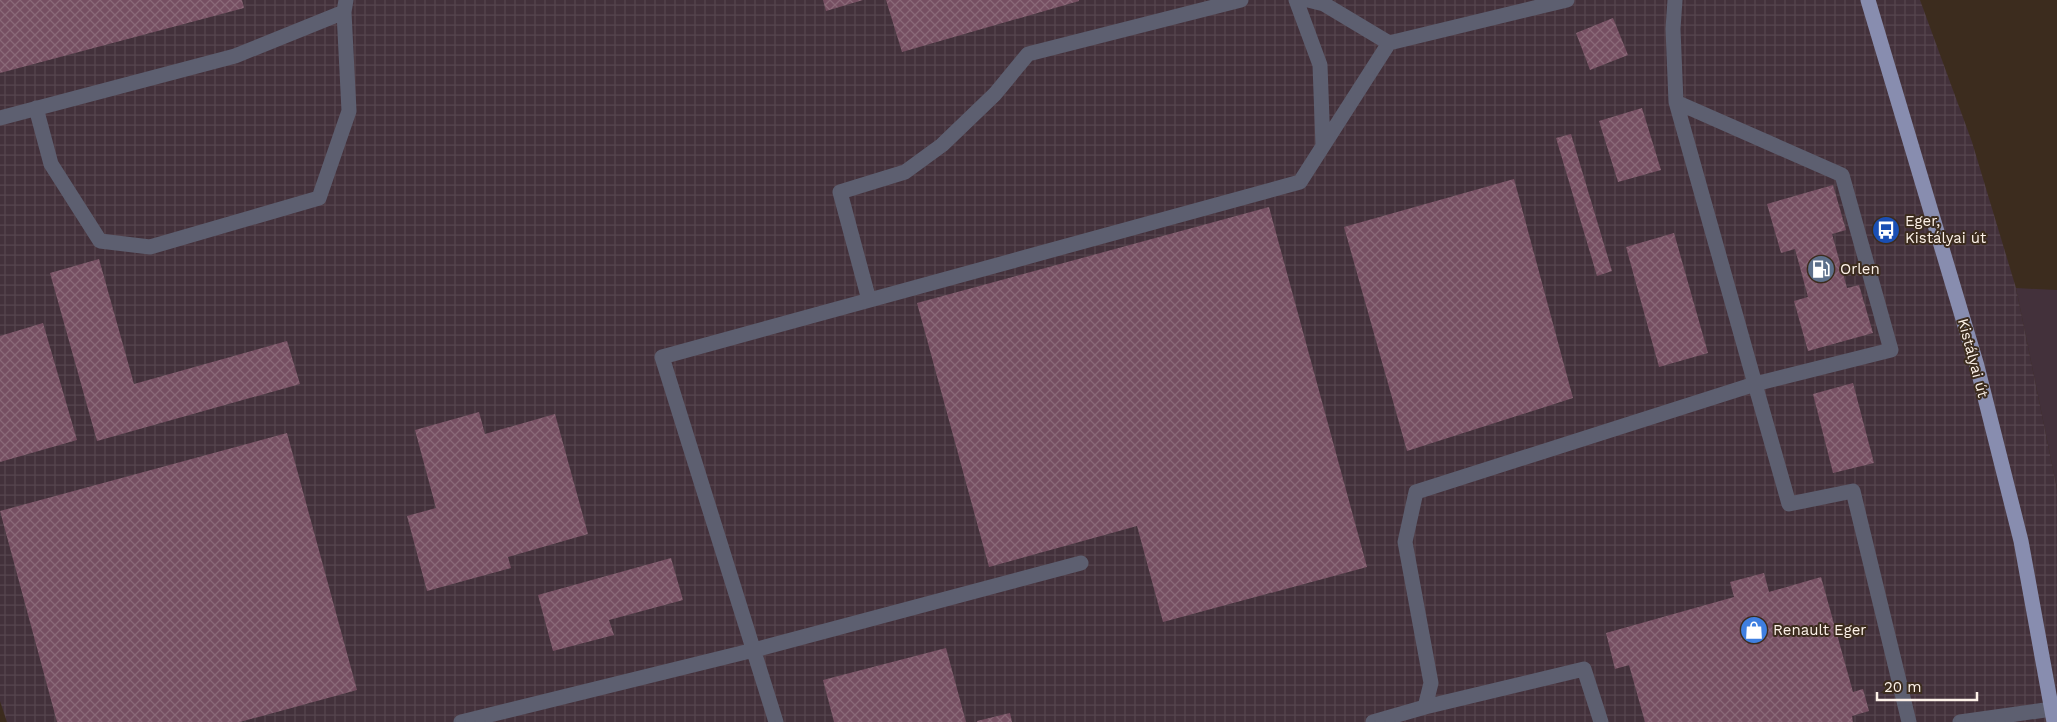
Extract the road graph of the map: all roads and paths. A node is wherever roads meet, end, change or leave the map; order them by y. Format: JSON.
{"nodes":[{"id":1,"x":1241,"y":0,"type":"edge"},
{"id":2,"x":1296,"y":0,"type":"edge"},
{"id":3,"x":1308,"y":0,"type":"edge"},
{"id":4,"x":1567,"y":0,"type":"edge"},
{"id":5,"x":1675,"y":0,"type":"edge"},
{"id":6,"x":1868,"y":0,"type":"edge"},
{"id":7,"x":345,"y":6,"type":"edge"},
{"id":8,"x":1389,"y":43,"type":"junction"},
{"id":9,"x":1676,"y":102,"type":"junction"},
{"id":10,"x":36,"y":108,"type":"junction"},
{"id":11,"x":0,"y":118,"type":"edge"},
{"id":12,"x":1322,"y":146,"type":"junction"},
{"id":13,"x":868,"y":300,"type":"junction"},
{"id":14,"x":1755,"y":384,"type":"junction"},
{"id":15,"x":1081,"y":563,"type":"dead end"},
{"id":16,"x":754,"y":650,"type":"junction"},
{"id":17,"x":1425,"y":707,"type":"junction"},
{"id":18,"x":2053,"y":715,"type":"edge"},
{"id":19,"x":461,"y":722,"type":"edge"},
{"id":20,"x":776,"y":722,"type":"edge"},
{"id":21,"x":1373,"y":722,"type":"edge"},
{"id":22,"x":1601,"y":722,"type":"edge"},
{"id":23,"x":1908,"y":722,"type":"edge"},
{"id":24,"x":1960,"y":722,"type":"edge"}],
"edges":[{"from":1,"to":13,"type":"lane"},
{"from":2,"to":12,"type":"lane"},
{"from":3,"to":8,"type":"lane"},
{"from":4,"to":8,"type":"lane"},
{"from":5,"to":9,"type":"lane"},
{"from":6,"to":18,"type":"main road","name":"Kistályai út"},
{"from":7,"to":10,"type":"lane"},
{"from":7,"to":10,"type":"lane"},
{"from":8,"to":12,"type":"lane"},
{"from":9,"to":14,"type":"lane"},
{"from":9,"to":14,"type":"lane"},
{"from":10,"to":11,"type":"lane"},
{"from":12,"to":13,"type":"lane"},
{"from":13,"to":16,"type":"lane"},
{"from":14,"to":17,"type":"lane"},
{"from":14,"to":23,"type":"lane"},
{"from":15,"to":16,"type":"lane"},
{"from":16,"to":19,"type":"lane"},
{"from":16,"to":20,"type":"lane"},
{"from":17,"to":21,"type":"lane"},
{"from":17,"to":22,"type":"lane"},
{"from":18,"to":24,"type":"lane"}]}
